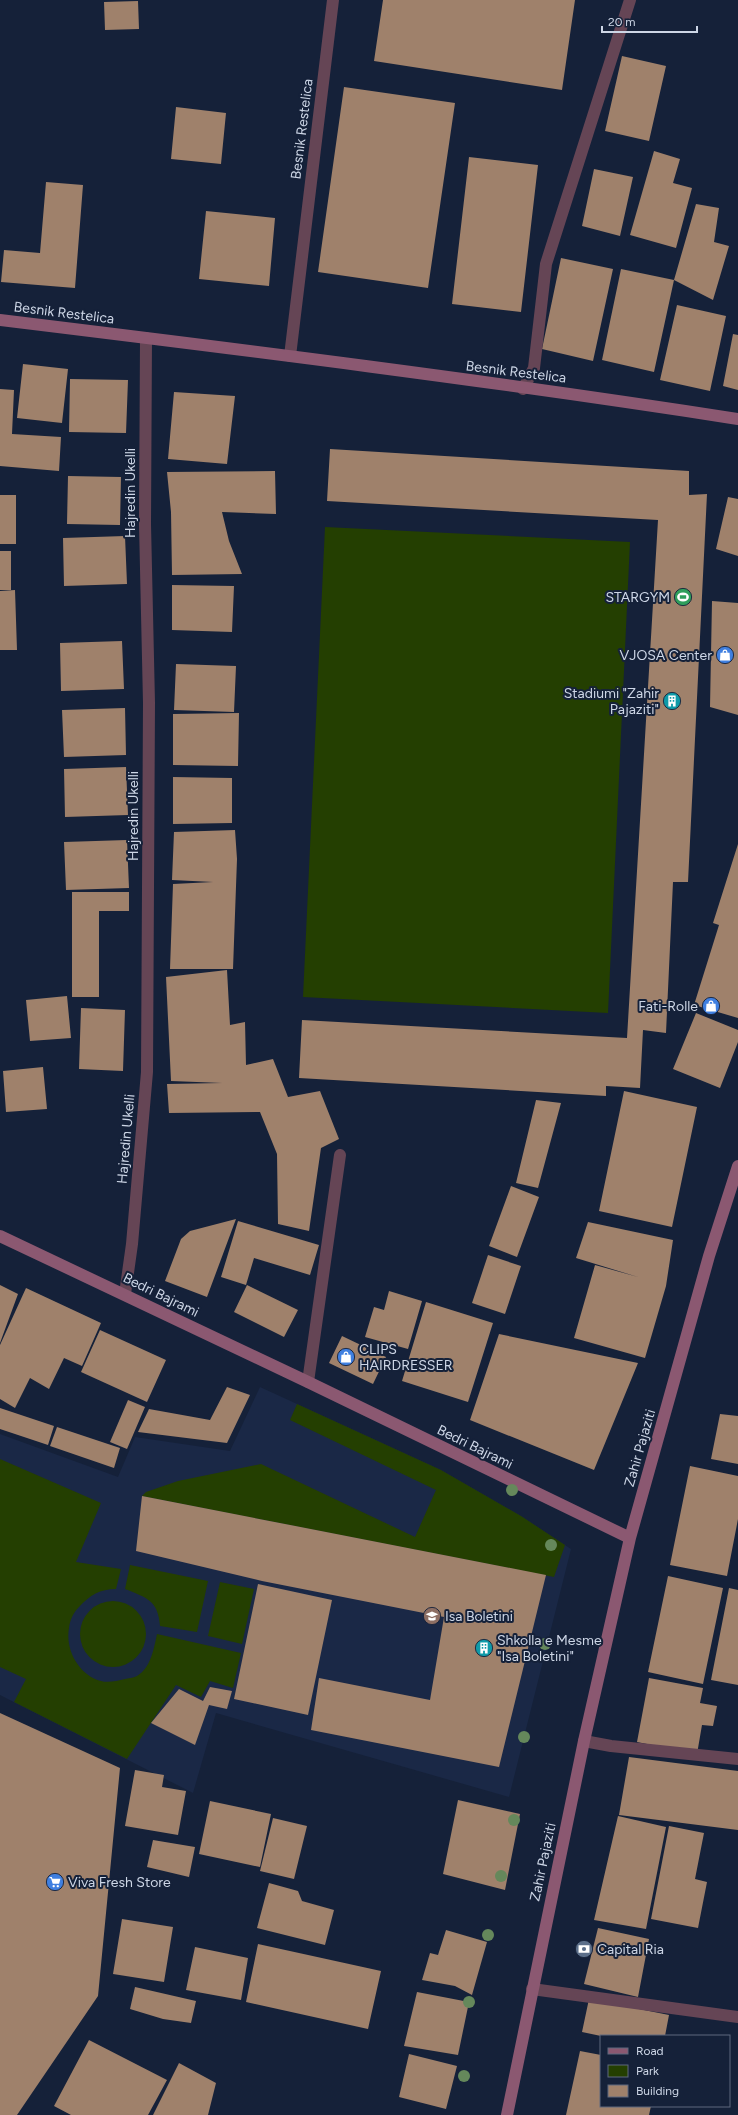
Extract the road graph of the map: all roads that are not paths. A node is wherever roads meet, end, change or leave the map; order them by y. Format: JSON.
{"nodes":[{"id":1,"x":333,"y":0,"type":"edge"},
{"id":2,"x":630,"y":0,"type":"edge"},
{"id":3,"x":0,"y":320,"type":"edge"},
{"id":4,"x":146,"y":338,"type":"junction"},
{"id":5,"x":290,"y":356,"type":"junction"},
{"id":6,"x":523,"y":389,"type":"junction"},
{"id":7,"x":738,"y":419,"type":"edge"},
{"id":8,"x":340,"y":1155,"type":"dead end"},
{"id":9,"x":738,"y":1166,"type":"edge"},
{"id":10,"x":0,"y":1236,"type":"edge"},
{"id":11,"x":125,"y":1294,"type":"junction"},
{"id":12,"x":308,"y":1382,"type":"junction"},
{"id":13,"x":630,"y":1538,"type":"junction"},
{"id":14,"x":584,"y":1742,"type":"junction"},
{"id":15,"x":738,"y":1760,"type":"edge"},
{"id":16,"x":532,"y":1989,"type":"junction"},
{"id":17,"x":738,"y":2017,"type":"edge"},
{"id":18,"x":507,"y":2115,"type":"edge"}],
"edges":[{"from":1,"to":5,"type":"street","name":"Besnik Restelica"},
{"from":2,"to":6,"type":"street"},
{"from":3,"to":4,"type":"street","name":"Besnik Restelica"},
{"from":4,"to":5,"type":"street","name":"Besnik Restelica"},
{"from":4,"to":11,"type":"street","name":"Hajredin Ukelli"},
{"from":5,"to":6,"type":"street","name":"Besnik Restelica"},
{"from":6,"to":7,"type":"street","name":"Besnik Restelica"},
{"from":8,"to":12,"type":"street"},
{"from":9,"to":13,"type":"street","name":"Zahir Pajaziti"},
{"from":10,"to":11,"type":"street","name":"Bedri Bajrami"},
{"from":11,"to":12,"type":"street","name":"Bedri Bajrami"},
{"from":12,"to":13,"type":"street","name":"Bedri Bajrami"},
{"from":13,"to":14,"type":"street","name":"Zahir Pajaziti"},
{"from":14,"to":15,"type":"street"},
{"from":14,"to":16,"type":"street","name":"Zahir Pajaziti"},
{"from":16,"to":17,"type":"street"},
{"from":16,"to":18,"type":"street","name":"Zahir Pajaziti"}]}
